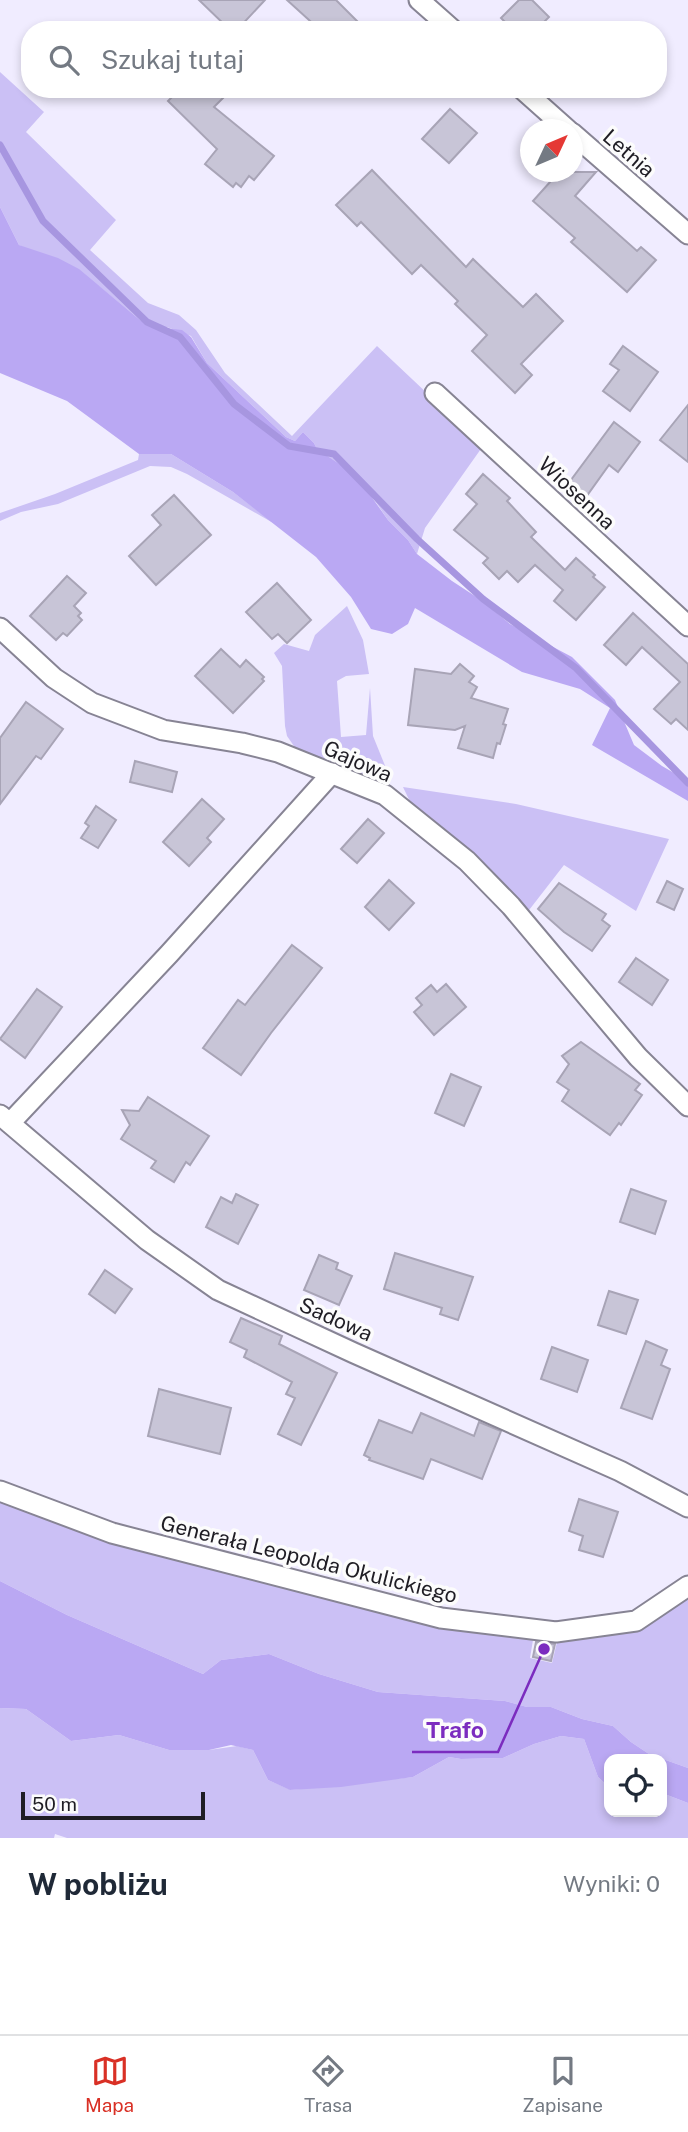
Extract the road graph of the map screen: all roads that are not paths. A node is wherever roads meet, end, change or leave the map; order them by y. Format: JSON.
{"nodes":[{"id":1,"x":419,"y":0,"type":"edge"},
{"id":2,"x":443,"y":21,"type":"edge"},
{"id":3,"x":532,"y":98,"type":"edge"},
{"id":4,"x":556,"y":119,"type":"edge"},
{"id":5,"x":583,"y":143,"type":"edge"},
{"id":6,"x":688,"y":234,"type":"edge"},
{"id":7,"x":435,"y":393,"type":"dead end"},
{"id":8,"x":688,"y":626,"type":"edge"},
{"id":9,"x":0,"y":628,"type":"edge"},
{"id":10,"x":332,"y":773,"type":"junction"},
{"id":11,"x":688,"y":1106,"type":"edge"},
{"id":12,"x":5,"y":1119,"type":"edge"},
{"id":13,"x":0,"y":1491,"type":"edge"},
{"id":14,"x":688,"y":1507,"type":"edge"},
{"id":15,"x":688,"y":1586,"type":"edge"}],
"edges":[{"from":1,"to":2,"type":"street"},
{"from":3,"to":4,"type":"street"},
{"from":5,"to":6,"type":"street","name":"Letnia"},
{"from":7,"to":8,"type":"street","name":"Wiosenna"},
{"from":9,"to":10,"type":"street","name":"Gajowa"},
{"from":10,"to":11,"type":"street","name":"Gajowa"},
{"from":10,"to":12,"type":"street"},
{"from":12,"to":14,"type":"street","name":"Sadowa"},
{"from":13,"to":15,"type":"street","name":"Generała Leopolda Okulickiego"}]}
